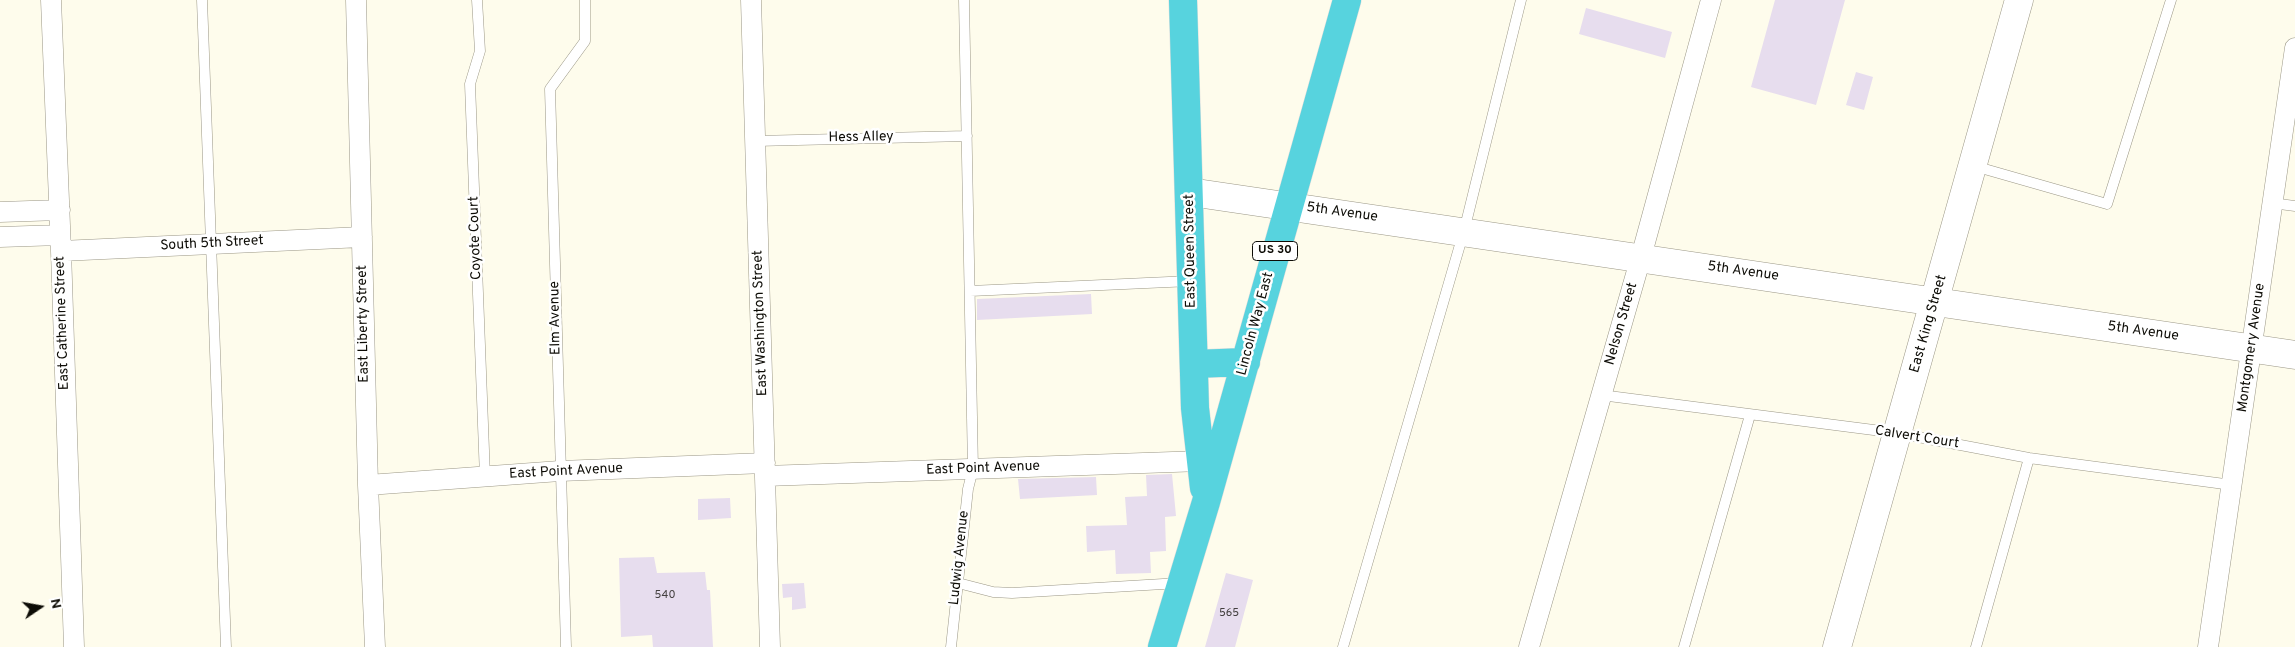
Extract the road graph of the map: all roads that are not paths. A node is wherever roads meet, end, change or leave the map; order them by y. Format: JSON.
{"nodes":[{"id":1,"x":51,"y":0,"type":"edge"},
{"id":2,"x":202,"y":0,"type":"edge"},
{"id":3,"x":356,"y":0,"type":"edge"},
{"id":4,"x":477,"y":0,"type":"edge"},
{"id":5,"x":584,"y":0,"type":"edge"},
{"id":6,"x":751,"y":0,"type":"edge"},
{"id":7,"x":964,"y":0,"type":"edge"},
{"id":8,"x":1183,"y":0,"type":"edge"},
{"id":9,"x":1347,"y":0,"type":"edge"},
{"id":10,"x":1522,"y":0,"type":"edge"},
{"id":11,"x":1711,"y":0,"type":"edge"},
{"id":12,"x":2019,"y":0,"type":"edge"},
{"id":13,"x":2171,"y":0,"type":"edge"},
{"id":14,"x":2295,"y":48,"type":"edge"},
{"id":15,"x":967,"y":136,"type":"junction"},
{"id":16,"x":755,"y":141,"type":"junction"},
{"id":17,"x":1973,"y":166,"type":"junction"},
{"id":18,"x":1190,"y":192,"type":"junction"},
{"id":19,"x":2272,"y":203,"type":"junction"},
{"id":20,"x":1288,"y":205,"type":"junction"},
{"id":21,"x":2295,"y":206,"type":"edge"},
{"id":22,"x":60,"y":210,"type":"junction"},
{"id":23,"x":0,"y":212,"type":"edge"},
{"id":24,"x":1464,"y":230,"type":"junction"},
{"id":25,"x":0,"y":237,"type":"edge"},
{"id":26,"x":362,"y":237,"type":"junction"},
{"id":27,"x":61,"y":243,"type":"junction"},
{"id":28,"x":212,"y":243,"type":"junction"},
{"id":29,"x":1641,"y":257,"type":"junction"},
{"id":30,"x":1191,"y":281,"type":"junction"},
{"id":31,"x":970,"y":291,"type":"junction"},
{"id":32,"x":1936,"y":301,"type":"junction"},
{"id":33,"x":2252,"y":348,"type":"junction"},
{"id":34,"x":2295,"y":355,"type":"edge"},
{"id":35,"x":1246,"y":362,"type":"junction"},
{"id":36,"x":1194,"y":364,"type":"junction"},
{"id":37,"x":1601,"y":395,"type":"junction"},
{"id":38,"x":1750,"y":415,"type":"junction"},
{"id":39,"x":1898,"y":434,"type":"junction"},
{"id":40,"x":2029,"y":458,"type":"junction"},
{"id":41,"x":1202,"y":461,"type":"junction"},
{"id":42,"x":973,"y":469,"type":"junction"},
{"id":43,"x":765,"y":470,"type":"junction"},
{"id":44,"x":560,"y":472,"type":"junction"},
{"id":45,"x":485,"y":477,"type":"junction"},
{"id":46,"x":368,"y":485,"type":"junction"},
{"id":47,"x":2232,"y":485,"type":"junction"},
{"id":48,"x":1206,"y":502,"type":"junction"},
{"id":49,"x":1182,"y":582,"type":"junction"},
{"id":50,"x":958,"y":583,"type":"junction"},
{"id":51,"x":74,"y":647,"type":"edge"},
{"id":52,"x":226,"y":647,"type":"edge"},
{"id":53,"x":375,"y":647,"type":"edge"},
{"id":54,"x":566,"y":647,"type":"edge"},
{"id":55,"x":770,"y":647,"type":"edge"},
{"id":56,"x":951,"y":647,"type":"edge"},
{"id":57,"x":1162,"y":647,"type":"edge"},
{"id":58,"x":1343,"y":647,"type":"edge"},
{"id":59,"x":1529,"y":647,"type":"edge"},
{"id":60,"x":1684,"y":647,"type":"edge"},
{"id":61,"x":1837,"y":647,"type":"edge"},
{"id":62,"x":1976,"y":647,"type":"edge"},
{"id":63,"x":2208,"y":647,"type":"edge"}],
"edges":[{"from":1,"to":22,"type":"street","name":"East Catherine Street"},
{"from":2,"to":28,"type":"lane"},
{"from":3,"to":26,"type":"street","name":"East Liberty Street"},
{"from":4,"to":45,"type":"lane","name":"Coyote Court"},
{"from":5,"to":44,"type":"lane","name":"Elm Avenue"},
{"from":6,"to":16,"type":"street","name":"East Washington Street"},
{"from":7,"to":15,"type":"lane"},
{"from":8,"to":18,"type":"highway","name":"East Queen Street","number":"US 30"},
{"from":9,"to":20,"type":"highway","name":"Lincoln Way East","number":"US 30"},
{"from":10,"to":24,"type":"lane"},
{"from":11,"to":29,"type":"street","name":"Nelson Street"},
{"from":12,"to":17,"type":"street","name":"East King Street"},
{"from":13,"to":17,"type":"lane"},
{"from":14,"to":19,"type":"street","name":"Montgomery Avenue"},
{"from":15,"to":16,"type":"lane","name":"Hess Alley"},
{"from":15,"to":31,"type":"lane"},
{"from":16,"to":43,"type":"street","name":"East Washington Street"},
{"from":17,"to":32,"type":"street","name":"East King Street"},
{"from":18,"to":20,"type":"street","name":"5th Avenue"},
{"from":18,"to":30,"type":"highway","name":"East Queen Street","number":"US 30"},
{"from":19,"to":21,"type":"lane"},
{"from":19,"to":33,"type":"street","name":"Montgomery Avenue"},
{"from":20,"to":24,"type":"street","name":"5th Avenue"},
{"from":20,"to":35,"type":"highway","name":"Lincoln Way East","number":"US 30"},
{"from":22,"to":23,"type":"street"},
{"from":22,"to":27,"type":"street","name":"East Catherine Street"},
{"from":24,"to":29,"type":"street","name":"5th Avenue"},
{"from":24,"to":58,"type":"lane"},
{"from":25,"to":27,"type":"street","name":"South 5th Street"},
{"from":26,"to":28,"type":"street","name":"South 5th Street"},
{"from":26,"to":46,"type":"street","name":"East Liberty Street"},
{"from":27,"to":28,"type":"street","name":"South 5th Street"},
{"from":27,"to":51,"type":"street","name":"East Catherine Street"},
{"from":28,"to":52,"type":"lane"},
{"from":29,"to":32,"type":"street","name":"5th Avenue"},
{"from":29,"to":37,"type":"street","name":"Nelson Street"},
{"from":30,"to":31,"type":"lane"},
{"from":30,"to":36,"type":"highway","name":"East Queen Street","number":"US 30"},
{"from":31,"to":42,"type":"lane"},
{"from":32,"to":33,"type":"street","name":"5th Avenue"},
{"from":32,"to":39,"type":"street","name":"East King Street"},
{"from":33,"to":34,"type":"street","name":"5th Avenue"},
{"from":33,"to":47,"type":"street","name":"Montgomery Avenue"},
{"from":35,"to":36,"type":"highway"},
{"from":35,"to":48,"type":"highway","name":"Lincoln Way East","number":"US 30"},
{"from":36,"to":41,"type":"highway","name":"East Queen Street","number":"US 30"},
{"from":37,"to":38,"type":"lane","name":"Calvert Court"},
{"from":37,"to":59,"type":"street","name":"Nelson Street"},
{"from":38,"to":39,"type":"lane","name":"Calvert Court"},
{"from":38,"to":60,"type":"lane"},
{"from":39,"to":40,"type":"lane","name":"Calvert Court"},
{"from":39,"to":61,"type":"street","name":"East King Street"},
{"from":40,"to":47,"type":"lane","name":"Calvert Court"},
{"from":40,"to":62,"type":"lane"},
{"from":41,"to":42,"type":"street","name":"East Point Avenue"},
{"from":41,"to":48,"type":"highway","name":"East Queen Street","number":"US 30"},
{"from":42,"to":43,"type":"street","name":"East Point Avenue"},
{"from":42,"to":50,"type":"lane","name":"Ludwig Avenue"},
{"from":43,"to":44,"type":"street","name":"East Point Avenue"},
{"from":43,"to":55,"type":"street","name":"East Washington Street"},
{"from":44,"to":45,"type":"street","name":"East Point Avenue"},
{"from":44,"to":54,"type":"lane","name":"Elm Avenue"},
{"from":45,"to":46,"type":"street","name":"East Point Avenue"},
{"from":46,"to":53,"type":"street","name":"East Liberty Street"},
{"from":47,"to":63,"type":"street","name":"Montgomery Avenue"},
{"from":48,"to":49,"type":"highway","name":"Lincoln Way East","number":"US 30"},
{"from":49,"to":50,"type":"lane"},
{"from":49,"to":57,"type":"highway","name":"Lincoln Way East","number":"US 30"},
{"from":50,"to":56,"type":"lane","name":"Ludwig Avenue"}]}
